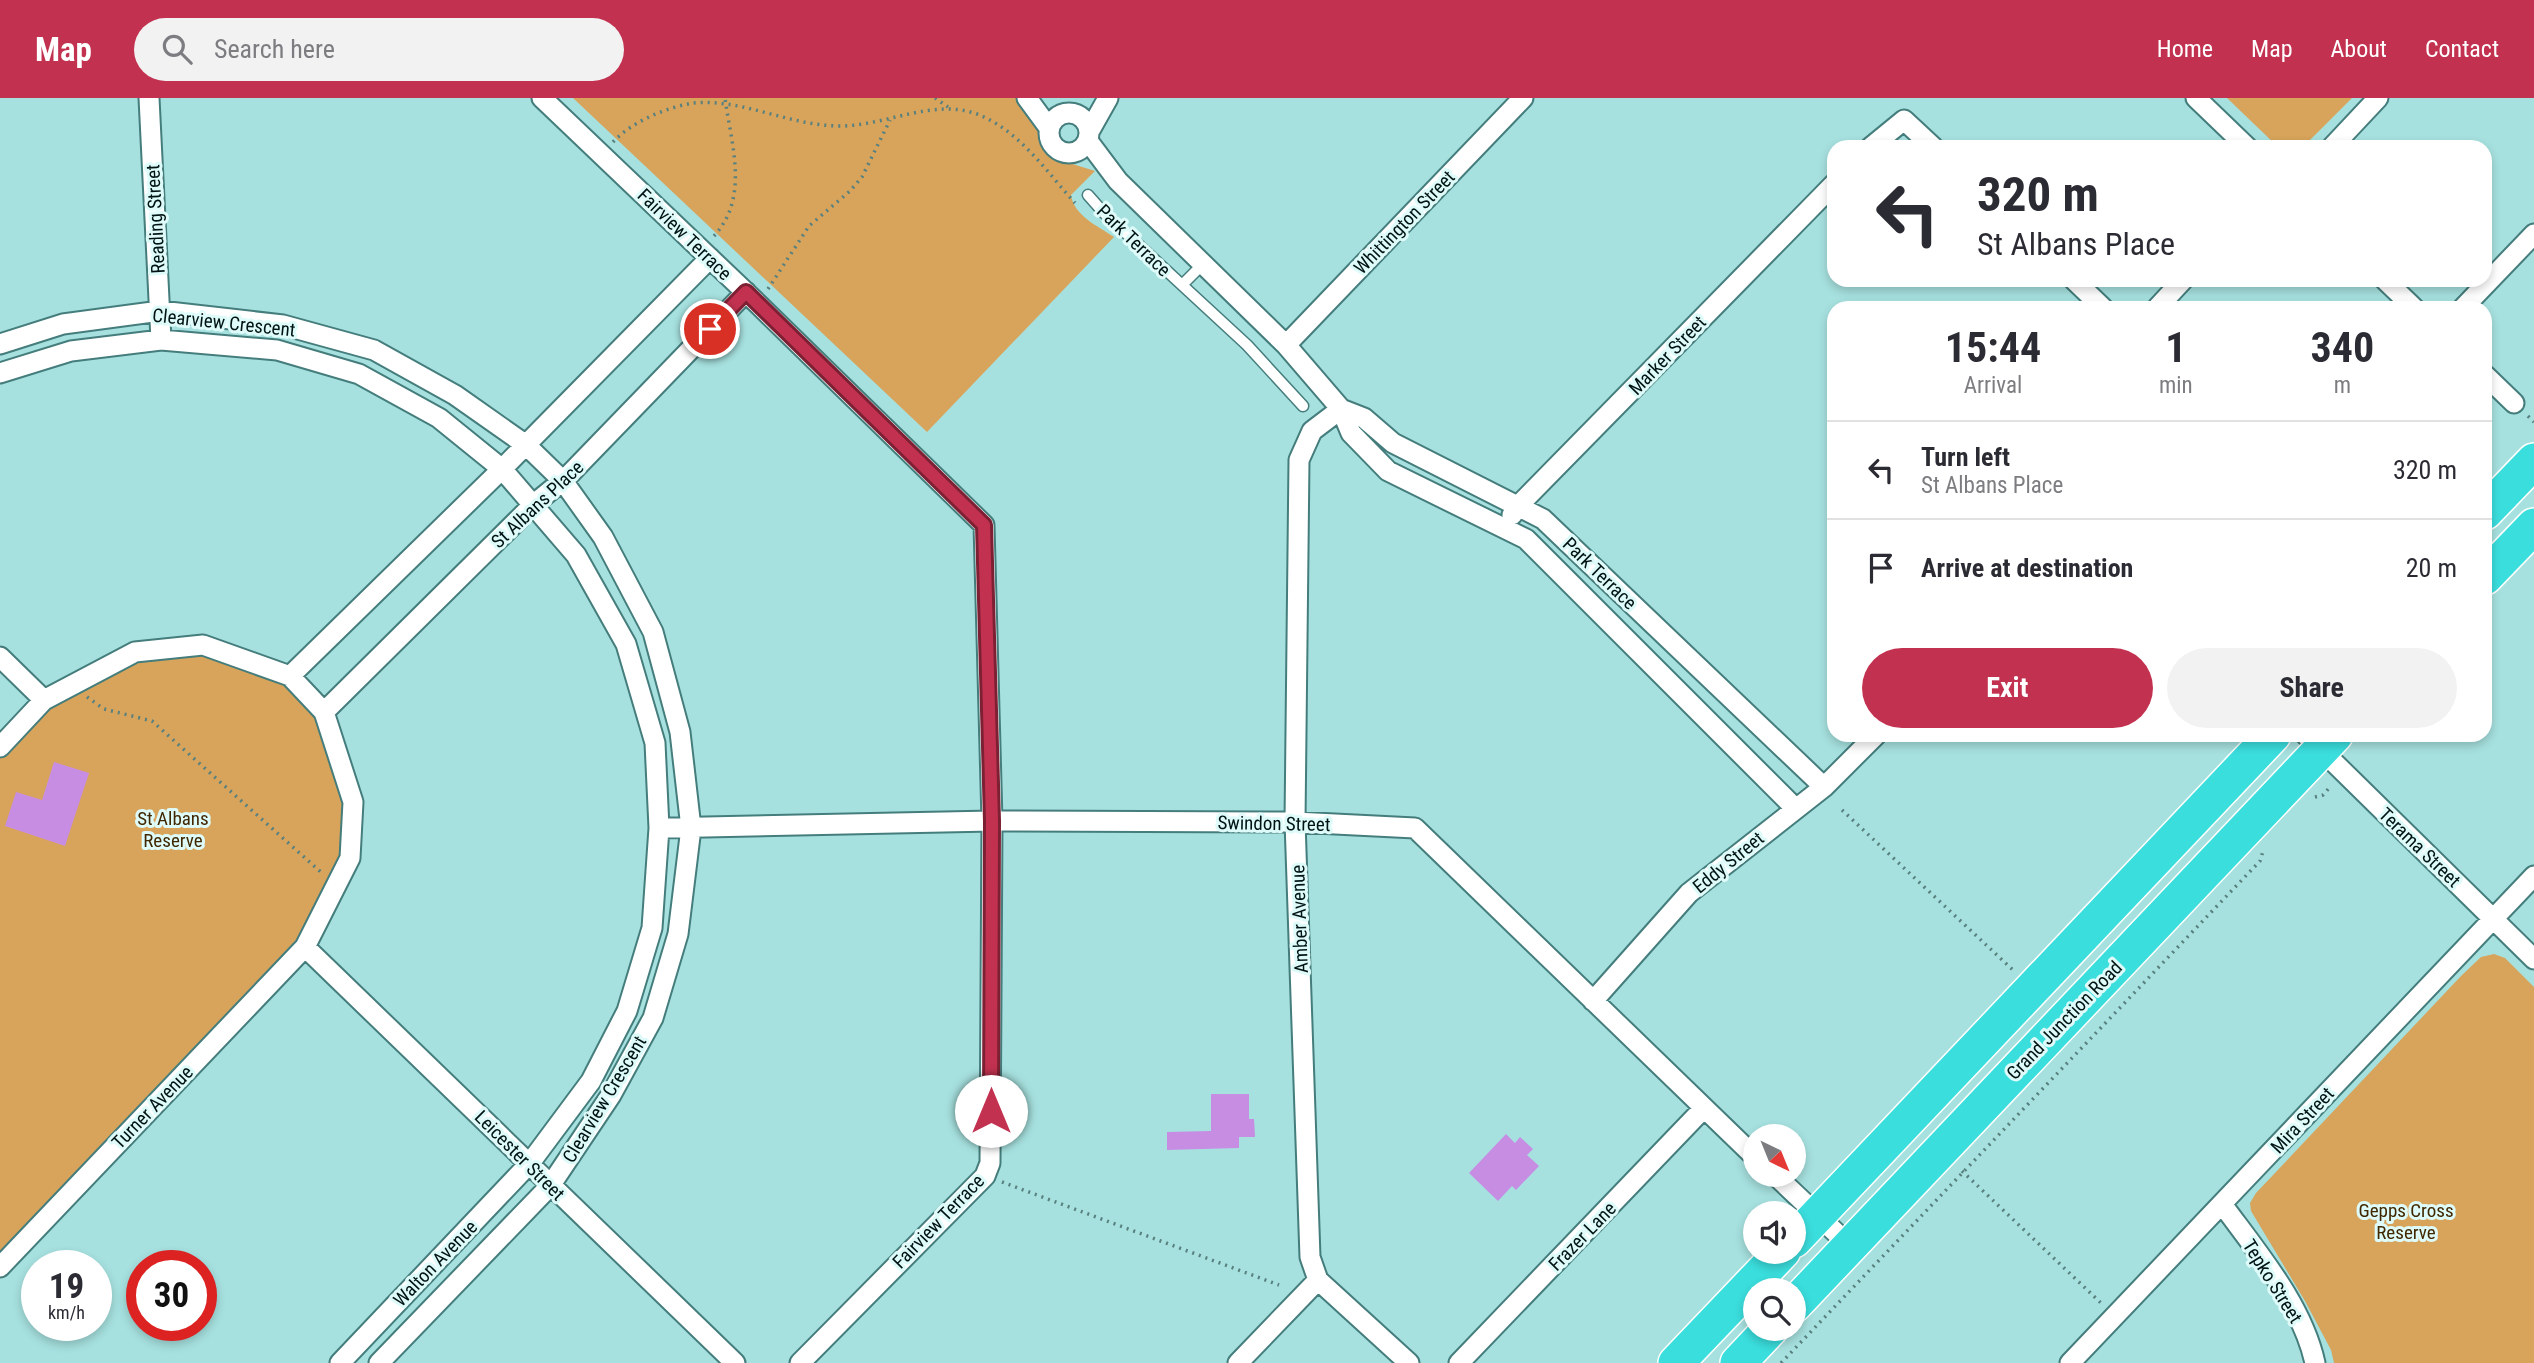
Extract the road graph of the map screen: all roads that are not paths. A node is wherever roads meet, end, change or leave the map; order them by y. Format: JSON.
{"nodes":[{"id":1,"x":149,"y":98,"type":"edge"},
{"id":2,"x":542,"y":98,"type":"edge"},
{"id":3,"x":1029,"y":98,"type":"edge"},
{"id":4,"x":1097,"y":98,"type":"edge"},
{"id":5,"x":1108,"y":98,"type":"edge"},
{"id":6,"x":1522,"y":98,"type":"edge"},
{"id":7,"x":2196,"y":98,"type":"edge"},
{"id":8,"x":2378,"y":98,"type":"edge"},
{"id":9,"x":1060,"y":118,"type":"junction"},
{"id":10,"x":1880,"y":140,"type":"edge"},
{"id":11,"x":1925,"y":140,"type":"edge"},
{"id":12,"x":2240,"y":140,"type":"edge"},
{"id":13,"x":2339,"y":140,"type":"edge"},
{"id":14,"x":1084,"y":141,"type":"junction"},
{"id":15,"x":1827,"y":191,"type":"edge"},
{"id":16,"x":1088,"y":195,"type":"road end"},
{"id":17,"x":2534,"y":234,"type":"edge"},
{"id":18,"x":706,"y":254,"type":"junction"},
{"id":19,"x":1203,"y":264,"type":"junction"},
{"id":20,"x":2492,"y":278,"type":"edge"},
{"id":21,"x":1182,"y":285,"type":"junction"},
{"id":22,"x":2081,"y":287,"type":"edge"},
{"id":23,"x":2176,"y":287,"type":"edge"},
{"id":24,"x":2392,"y":287,"type":"edge"},
{"id":25,"x":2483,"y":287,"type":"edge"},
{"id":26,"x":752,"y":298,"type":"junction"},
{"id":27,"x":2096,"y":301,"type":"edge"},
{"id":28,"x":2164,"y":301,"type":"edge"},
{"id":29,"x":2407,"y":301,"type":"edge"},
{"id":30,"x":2470,"y":301,"type":"edge"},
{"id":31,"x":160,"y":311,"type":"junction"},
{"id":32,"x":161,"y":340,"type":"junction"},
{"id":33,"x":0,"y":344,"type":"edge"},
{"id":34,"x":1286,"y":345,"type":"junction"},
{"id":35,"x":0,"y":373,"type":"edge"},
{"id":36,"x":2492,"y":383,"type":"edge"},
{"id":37,"x":2514,"y":403,"type":"dead end"},
{"id":38,"x":1303,"y":406,"type":"dead end"},
{"id":39,"x":1341,"y":409,"type":"junction"},
{"id":40,"x":526,"y":445,"type":"junction"},
{"id":41,"x":2534,"y":461,"type":"edge"},
{"id":42,"x":502,"y":469,"type":"junction"},
{"id":43,"x":563,"y":481,"type":"junction"},
{"id":44,"x":534,"y":504,"type":"junction"},
{"id":45,"x":1519,"y":505,"type":"junction"},
{"id":46,"x":2492,"y":505,"type":"edge"},
{"id":47,"x":2534,"y":526,"type":"edge"},
{"id":48,"x":1503,"y":528,"type":"junction"},
{"id":49,"x":2492,"y":570,"type":"edge"},
{"id":50,"x":0,"y":657,"type":"edge"},
{"id":51,"x":290,"y":676,"type":"junction"},
{"id":52,"x":44,"y":700,"type":"junction"},
{"id":53,"x":324,"y":712,"type":"junction"},
{"id":54,"x":1868,"y":742,"type":"edge"},
{"id":55,"x":2266,"y":742,"type":"edge"},
{"id":56,"x":0,"y":747,"type":"edge"},
{"id":57,"x":2326,"y":748,"type":"edge"},
{"id":58,"x":1824,"y":787,"type":"junction"},
{"id":59,"x":1795,"y":808,"type":"junction"},
{"id":60,"x":992,"y":821,"type":"junction"},
{"id":61,"x":1296,"y":822,"type":"junction"},
{"id":62,"x":659,"y":828,"type":"junction"},
{"id":63,"x":691,"y":828,"type":"junction"},
{"id":64,"x":2534,"y":876,"type":"edge"},
{"id":65,"x":2493,"y":918,"type":"junction"},
{"id":66,"x":305,"y":947,"type":"junction"},
{"id":67,"x":2534,"y":959,"type":"edge"},
{"id":68,"x":1593,"y":1001,"type":"junction"},
{"id":69,"x":1704,"y":1108,"type":"junction"},
{"id":70,"x":1743,"y":1145,"type":"edge"},
{"id":71,"x":530,"y":1163,"type":"junction"},
{"id":72,"x":550,"y":1186,"type":"junction"},
{"id":73,"x":2222,"y":1205,"type":"junction"},
{"id":74,"x":1806,"y":1227,"type":"edge"},
{"id":75,"x":1806,"y":1228,"type":"edge"},
{"id":76,"x":1850,"y":1246,"type":"junction"},
{"id":77,"x":1771,"y":1264,"type":"edge"},
{"id":78,"x":0,"y":1267,"type":"edge"},
{"id":79,"x":1318,"y":1280,"type":"junction"},
{"id":80,"x":1806,"y":1292,"type":"edge"},
{"id":81,"x":1759,"y":1341,"type":"edge"},
{"id":82,"x":340,"y":1363,"type":"edge"},
{"id":83,"x":379,"y":1363,"type":"edge"},
{"id":84,"x":735,"y":1363,"type":"edge"},
{"id":85,"x":800,"y":1363,"type":"edge"},
{"id":86,"x":1238,"y":1363,"type":"edge"},
{"id":87,"x":1409,"y":1363,"type":"edge"},
{"id":88,"x":1459,"y":1363,"type":"edge"},
{"id":89,"x":1676,"y":1363,"type":"edge"},
{"id":90,"x":1738,"y":1363,"type":"edge"},
{"id":91,"x":2070,"y":1363,"type":"edge"},
{"id":92,"x":2315,"y":1363,"type":"edge"}],
"edges":[{"from":1,"to":31,"type":"street","name":"Reading Street"},
{"from":2,"to":18,"type":"street","name":"Fairview Terrace"},
{"from":3,"to":9,"type":"street"},
{"from":4,"to":9,"type":"street"},
{"from":5,"to":14,"type":"street"},
{"from":6,"to":34,"type":"street","name":"Whittington Street"},
{"from":7,"to":12,"type":"street"},
{"from":8,"to":13,"type":"street"},
{"from":9,"to":14,"type":"street"},
{"from":9,"to":14,"type":"street"},
{"from":10,"to":11,"type":"street"},
{"from":14,"to":19,"type":"street","name":"Park Terrace"},
{"from":15,"to":45,"type":"street","name":"Marker Street"},
{"from":16,"to":21,"type":"lane","name":"Park Terrace"},
{"from":17,"to":20,"type":"street"},
{"from":18,"to":26,"type":"street","name":"Fairview Terrace"},
{"from":18,"to":40,"type":"street"},
{"from":19,"to":21,"type":"lane","name":"Park Terrace"},
{"from":19,"to":34,"type":"street","name":"Park Terrace"},
{"from":21,"to":38,"type":"lane","name":"Park Terrace"},
{"from":22,"to":27,"type":"street"},
{"from":23,"to":28,"type":"street"},
{"from":24,"to":29,"type":"street"},
{"from":25,"to":30,"type":"street"},
{"from":26,"to":43,"type":"street","name":"St Albans Place"},
{"from":26,"to":60,"type":"street","name":"Fairview Terrace"},
{"from":31,"to":32,"type":"street","name":"Reading Street"},
{"from":31,"to":33,"type":"street","name":"Clearview Crescent"},
{"from":31,"to":40,"type":"street","name":"Clearview Crescent"},
{"from":32,"to":35,"type":"street","name":"Clearview Crescent"},
{"from":32,"to":42,"type":"street","name":"Clearview Crescent"},
{"from":34,"to":39,"type":"street","name":"Park Terrace"},
{"from":36,"to":37,"type":"street"},
{"from":39,"to":45,"type":"street","name":"Park Terrace"},
{"from":39,"to":48,"type":"street","name":"Park Terrace"},
{"from":39,"to":61,"type":"street","name":"Amber Avenue"},
{"from":40,"to":42,"type":"street"},
{"from":40,"to":43,"type":"street","name":"Clearview Crescent"},
{"from":41,"to":46,"type":"highway"},
{"from":42,"to":44,"type":"street","name":"Clearview Crescent"},
{"from":42,"to":51,"type":"street"},
{"from":43,"to":44,"type":"street","name":"St Albans Place"},
{"from":43,"to":63,"type":"street","name":"Clearview Crescent"},
{"from":44,"to":53,"type":"street","name":"St Albans Place"},
{"from":44,"to":62,"type":"street","name":"Clearview Crescent"},
{"from":45,"to":48,"type":"street","name":"Marker Street"},
{"from":45,"to":58,"type":"street","name":"Park Terrace"},
{"from":47,"to":49,"type":"highway"},
{"from":48,"to":59,"type":"street","name":"Park Terrace"},
{"from":50,"to":52,"type":"street"},
{"from":51,"to":52,"type":"street"},
{"from":51,"to":53,"type":"street"},
{"from":52,"to":56,"type":"street"},
{"from":53,"to":66,"type":"street","name":"Turner Avenue"},
{"from":54,"to":58,"type":"street","name":"Eddy Street"},
{"from":55,"to":74,"type":"highway"},
{"from":57,"to":65,"type":"street","name":"Terama Street"},
{"from":57,"to":76,"type":"highway","name":"Grand Junction Road"},
{"from":58,"to":59,"type":"street","name":"Eddy Street"},
{"from":59,"to":68,"type":"street","name":"Eddy Street"},
{"from":60,"to":61,"type":"street","name":"Swindon Street"},
{"from":60,"to":63,"type":"street","name":"Swindon Street"},
{"from":60,"to":85,"type":"street","name":"Fairview Terrace"},
{"from":61,"to":68,"type":"street","name":"Swindon Street"},
{"from":61,"to":79,"type":"street","name":"Amber Avenue"},
{"from":62,"to":63,"type":"street","name":"Swindon Street"},
{"from":62,"to":71,"type":"street","name":"Clearview Crescent"},
{"from":63,"to":72,"type":"street","name":"Clearview Crescent"},
{"from":64,"to":65,"type":"street","name":"Mira Street"},
{"from":65,"to":67,"type":"street","name":"Terama Street"},
{"from":65,"to":73,"type":"street","name":"Mira Street"},
{"from":66,"to":71,"type":"street","name":"Leicester Street"},
{"from":66,"to":78,"type":"street","name":"Turner Avenue"},
{"from":68,"to":69,"type":"street","name":"Swindon Street"},
{"from":69,"to":70,"type":"street","name":"Swindon Street"},
{"from":69,"to":88,"type":"street","name":"Frazer Lane"},
{"from":71,"to":72,"type":"street","name":"Leicester Street"},
{"from":71,"to":82,"type":"street","name":"Walton Avenue"},
{"from":72,"to":83,"type":"street","name":"Walton Avenue"},
{"from":72,"to":84,"type":"street","name":"Leicester Street"},
{"from":73,"to":91,"type":"street","name":"Mira Street"},
{"from":73,"to":92,"type":"street","name":"Tepko Street"},
{"from":75,"to":76,"type":"street"},
{"from":76,"to":80,"type":"highway","name":"Grand Junction Road"},
{"from":77,"to":89,"type":"highway"},
{"from":79,"to":86,"type":"street"},
{"from":79,"to":87,"type":"street"},
{"from":81,"to":90,"type":"highway"}]}
